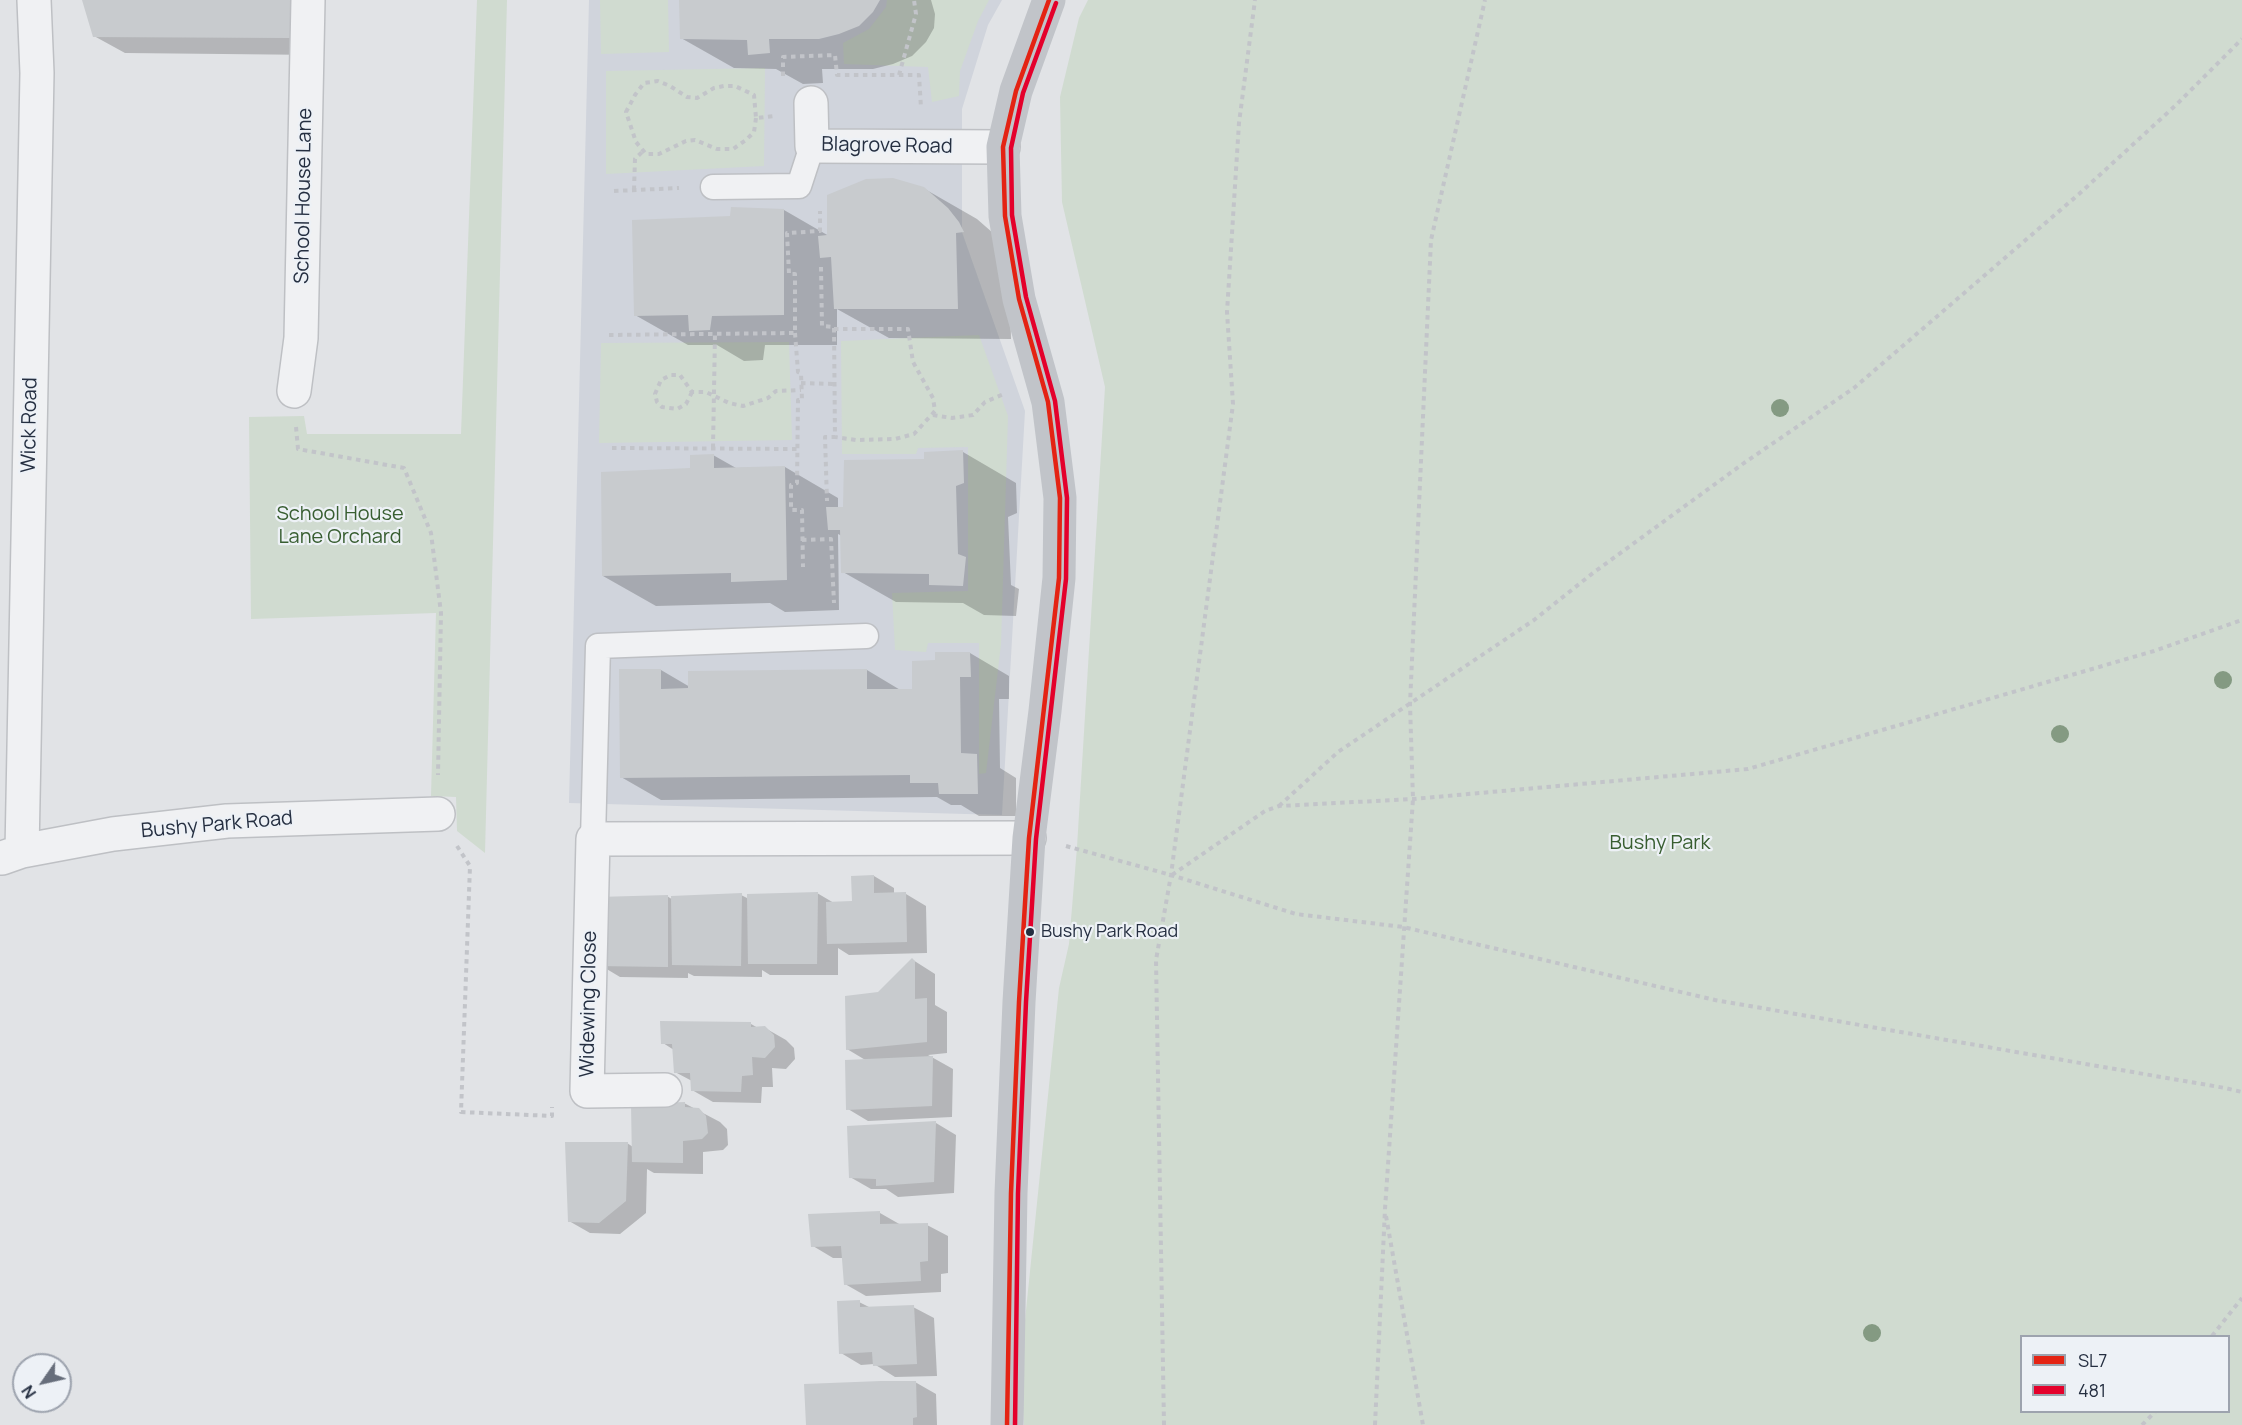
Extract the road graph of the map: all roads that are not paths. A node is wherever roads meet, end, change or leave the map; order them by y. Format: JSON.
{"nodes":[{"id":1,"x":34,"y":0,"type":"edge"},
{"id":2,"x":308,"y":0,"type":"edge"},
{"id":3,"x":1049,"y":0,"type":"edge"},
{"id":4,"x":811,"y":103,"type":"dead end"},
{"id":5,"x":812,"y":146,"type":"junction"},
{"id":6,"x":1003,"y":147,"type":"junction"},
{"id":7,"x":702,"y":188,"type":"road end"},
{"id":8,"x":294,"y":391,"type":"road end"},
{"id":9,"x":866,"y":636,"type":"dead end"},
{"id":10,"x":438,"y":814,"type":"road end"},
{"id":11,"x":1029,"y":838,"type":"junction"},
{"id":12,"x":593,"y":839,"type":"junction"},
{"id":13,"x":11,"y":854,"type":"edge"},
{"id":14,"x":665,"y":1090,"type":"dead end"},
{"id":15,"x":1007,"y":1425,"type":"edge"}],
"edges":[{"from":1,"to":13,"type":"street","name":"Wick Road"},
{"from":2,"to":8,"type":"street","name":"School House Lane"},
{"from":3,"to":6,"type":"main road"},
{"from":4,"to":5,"type":"street","name":"Blagrove Road"},
{"from":5,"to":6,"type":"street","name":"Blagrove Road"},
{"from":5,"to":7,"type":"lane"},
{"from":6,"to":11,"type":"main road"},
{"from":9,"to":12,"type":"lane"},
{"from":10,"to":13,"type":"street","name":"Bushy Park Road"},
{"from":11,"to":12,"type":"street"},
{"from":11,"to":15,"type":"main road"},
{"from":12,"to":14,"type":"street","name":"Widewing Close"}]}
